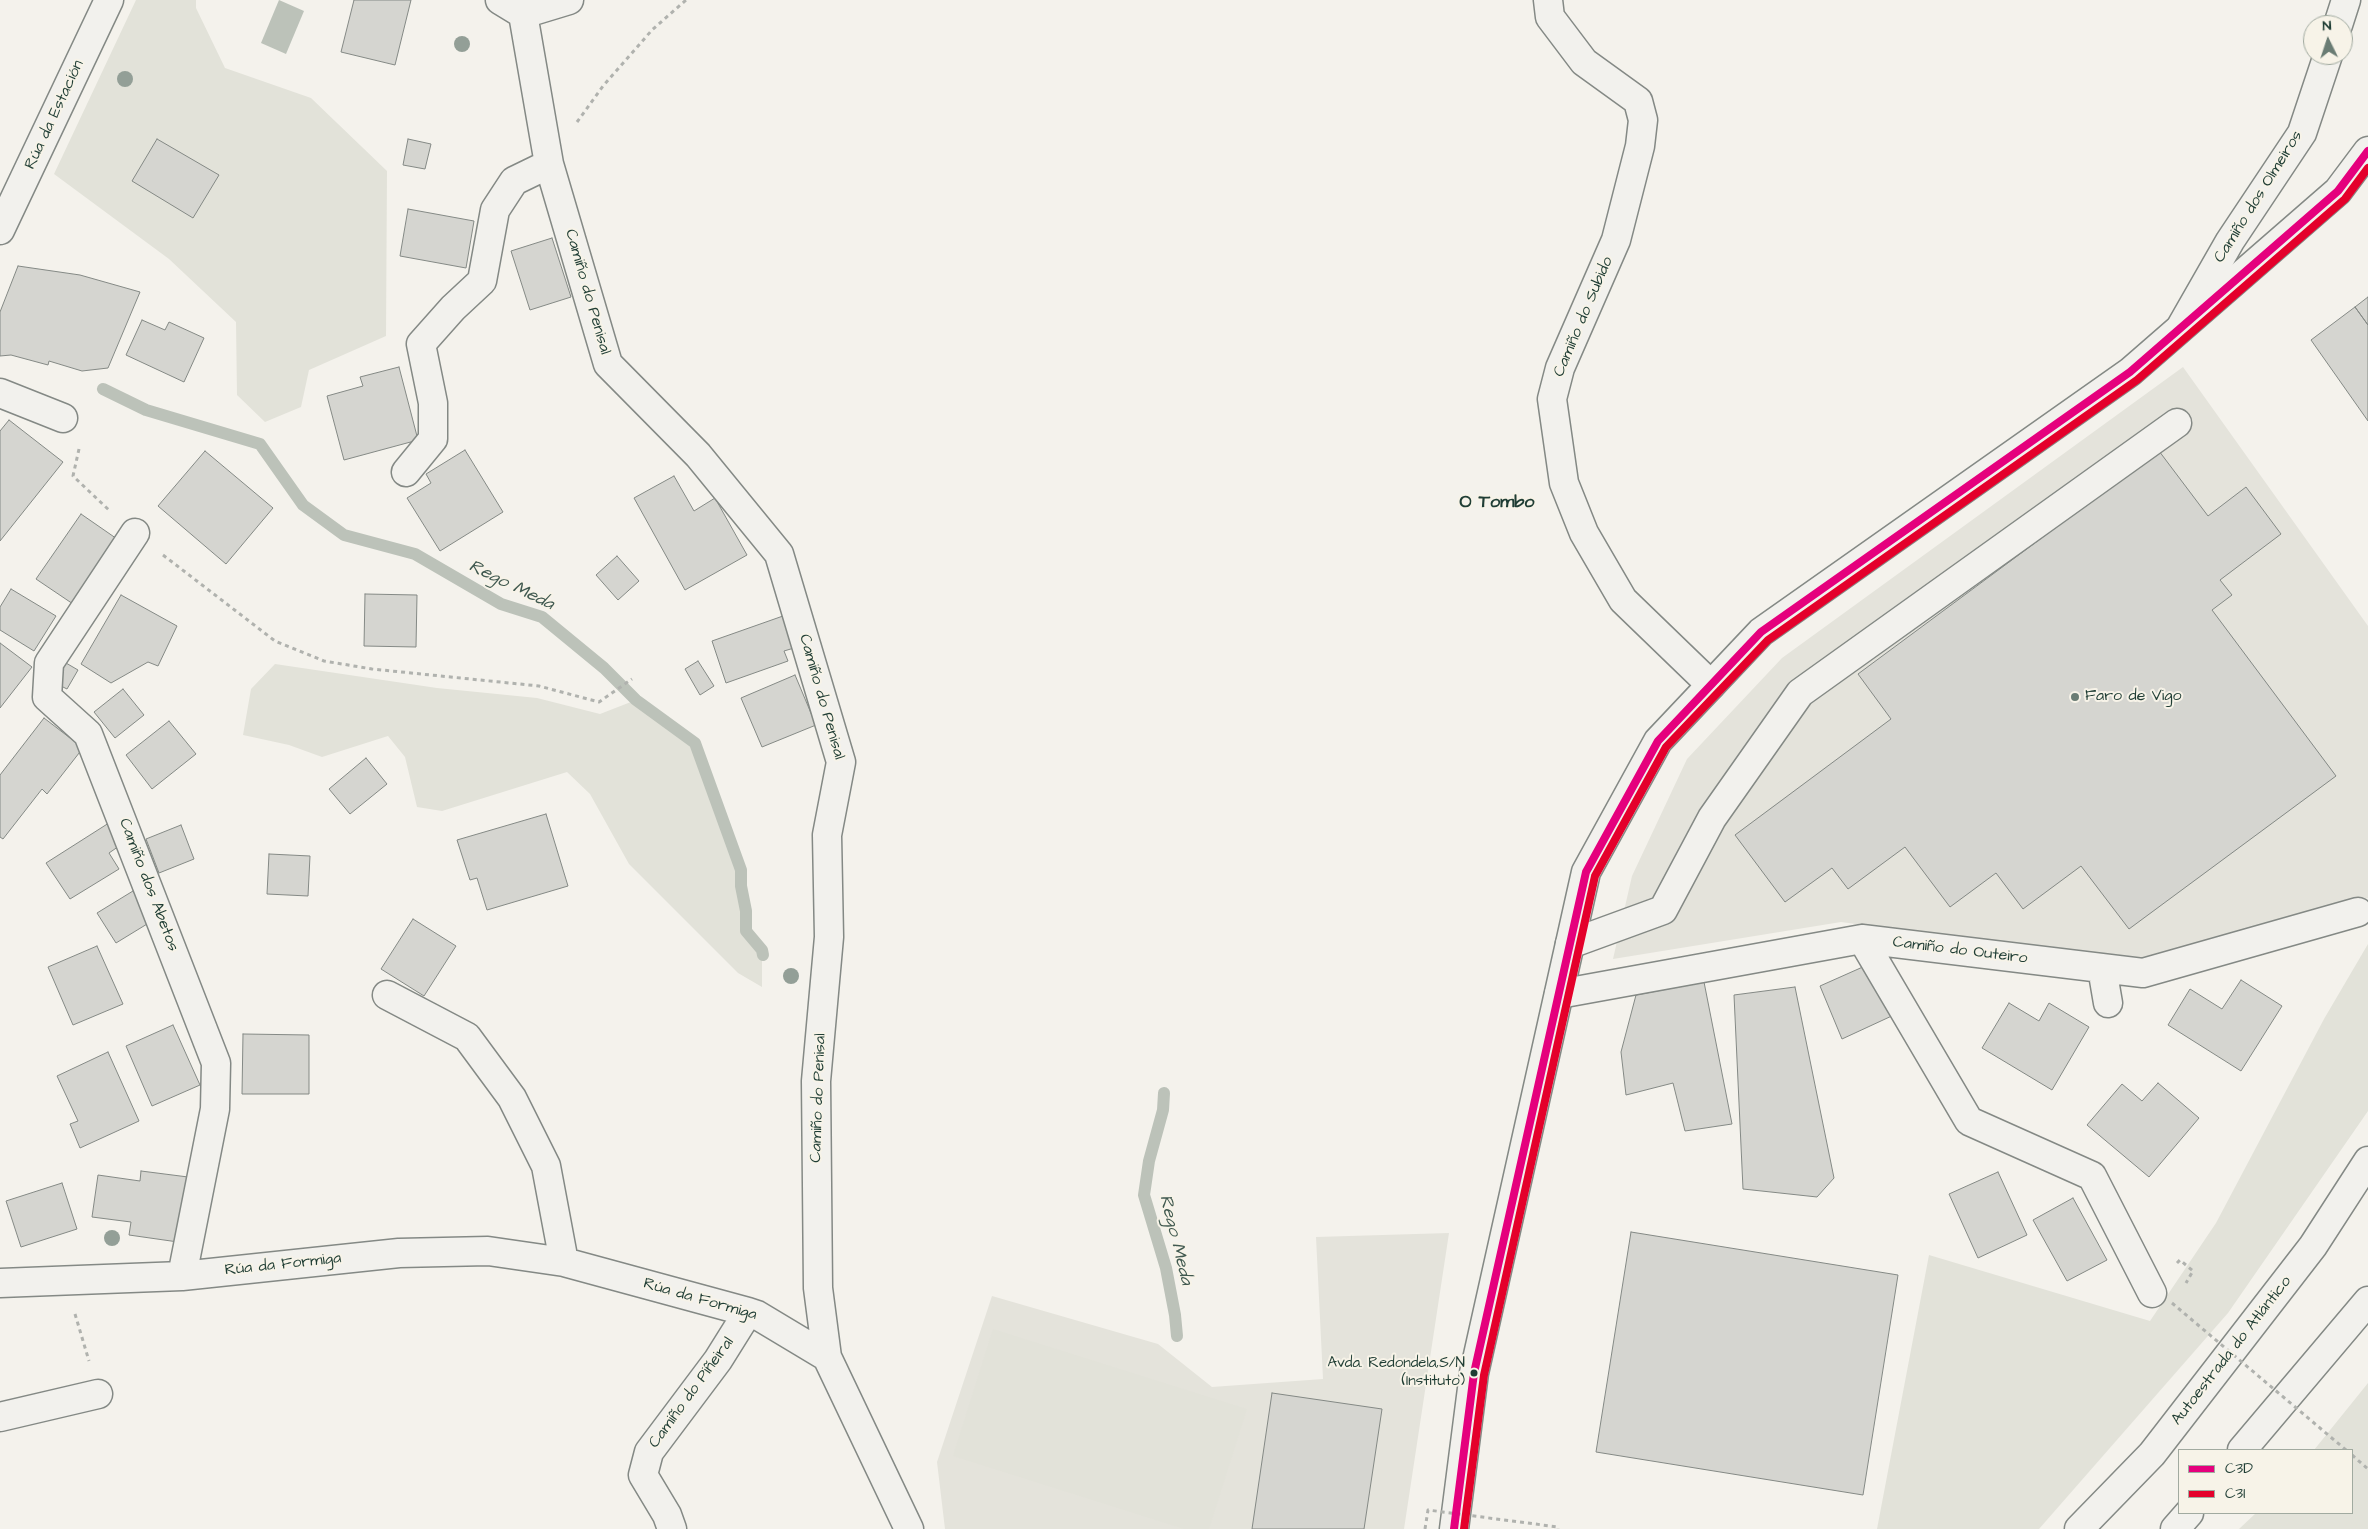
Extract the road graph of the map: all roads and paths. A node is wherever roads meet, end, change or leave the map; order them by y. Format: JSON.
{"nodes":[{"id":1,"x":109,"y":0,"type":"edge"},
{"id":2,"x":568,"y":0,"type":"edge"},
{"id":3,"x":686,"y":0,"type":"edge"},
{"id":4,"x":1548,"y":0,"type":"edge"},
{"id":5,"x":2346,"y":0,"type":"edge"},
{"id":6,"x":512,"y":7,"type":"edge"},
{"id":7,"x":2341,"y":15,"type":"edge"},
{"id":8,"x":2325,"y":65,"type":"edge"},
{"id":9,"x":575,"y":127,"type":"dead end"},
{"id":10,"x":2368,"y":151,"type":"edge"},
{"id":11,"x":549,"y":164,"type":"junction"},
{"id":12,"x":0,"y":230,"type":"edge"},
{"id":13,"x":2178,"y":332,"type":"junction"},
{"id":14,"x":0,"y":393,"type":"edge"},
{"id":15,"x":63,"y":418,"type":"joint"},
{"id":16,"x":2177,"y":423,"type":"dead end"},
{"id":17,"x":406,"y":472,"type":"dead end"},
{"id":18,"x":135,"y":533,"type":"junction"},
{"id":19,"x":632,"y":679,"type":"dead end"},
{"id":20,"x":1711,"y":685,"type":"junction"},
{"id":21,"x":2358,"y":912,"type":"dead end"},
{"id":22,"x":1862,"y":939,"type":"junction"},
{"id":23,"x":1570,"y":944,"type":"junction"},
{"id":24,"x":2102,"y":968,"type":"junction"},
{"id":25,"x":1559,"y":994,"type":"junction"},
{"id":26,"x":387,"y":995,"type":"dead end"},
{"id":27,"x":2108,"y":1003,"type":"dead end"},
{"id":28,"x":2368,"y":1161,"type":"edge"},
{"id":29,"x":564,"y":1262,"type":"junction"},
{"id":30,"x":182,"y":1276,"type":"junction"},
{"id":31,"x":65,"y":1280,"type":"junction"},
{"id":32,"x":0,"y":1283,"type":"edge"},
{"id":33,"x":2162,"y":1298,"type":"joint"},
{"id":34,"x":2368,"y":1301,"type":"edge"},
{"id":35,"x":748,"y":1312,"type":"junction"},
{"id":36,"x":827,"y":1357,"type":"junction"},
{"id":37,"x":98,"y":1394,"type":"joint"},
{"id":38,"x":0,"y":1416,"type":"edge"},
{"id":39,"x":2243,"y":1449,"type":"edge"},
{"id":40,"x":2345,"y":1449,"type":"edge"},
{"id":41,"x":2353,"y":1456,"type":"edge"},
{"id":42,"x":2368,"y":1469,"type":"edge"},
{"id":43,"x":2188,"y":1514,"type":"edge"},
{"id":44,"x":672,"y":1529,"type":"edge"},
{"id":45,"x":909,"y":1529,"type":"edge"},
{"id":46,"x":1425,"y":1529,"type":"edge"},
{"id":47,"x":1454,"y":1529,"type":"edge"},
{"id":48,"x":1558,"y":1529,"type":"edge"},
{"id":49,"x":2080,"y":1529,"type":"edge"},
{"id":50,"x":2175,"y":1529,"type":"edge"}],
"edges":[{"from":1,"to":12,"type":"main road","name":"Rúa da Estación"},
{"from":2,"to":6,"type":"main road"},
{"from":3,"to":9,"type":"path"},
{"from":4,"to":20,"type":"main road","name":"Camiño do Subido"},
{"from":5,"to":7,"type":"main road"},
{"from":6,"to":11,"type":"main road","name":"Camiño do Penisal"},
{"from":8,"to":13,"type":"main road","name":"Camiño dos Olmeiros"},
{"from":10,"to":13,"type":"main road"},
{"from":11,"to":17,"type":"main road"},
{"from":11,"to":36,"type":"main road","name":"Camiño do Penisal"},
{"from":13,"to":20,"type":"main road"},
{"from":14,"to":15,"type":"main road"},
{"from":15,"to":18,"type":"path"},
{"from":16,"to":23,"type":"main road"},
{"from":18,"to":19,"type":"path"},
{"from":18,"to":30,"type":"main road","name":"Camiño dos Abetos"},
{"from":20,"to":23,"type":"main road"},
{"from":21,"to":24,"type":"main road","name":"Camiño do Outeiro"},
{"from":22,"to":24,"type":"main road","name":"Camiño do Outeiro"},
{"from":22,"to":25,"type":"main road","name":"Camiño do Outeiro"},
{"from":22,"to":33,"type":"main road"},
{"from":23,"to":25,"type":"main road"},
{"from":24,"to":27,"type":"main road"},
{"from":25,"to":47,"type":"main road"},
{"from":26,"to":29,"type":"main road"},
{"from":28,"to":49,"type":"main road","name":"Autoestrada do Atlántico"},
{"from":29,"to":30,"type":"main road","name":"Rúa da Formiga"},
{"from":29,"to":35,"type":"main road","name":"Rúa da Formiga"},
{"from":30,"to":31,"type":"main road","name":"Rúa da Formiga"},
{"from":31,"to":32,"type":"main road","name":"Rúa da Formiga"},
{"from":31,"to":37,"type":"path"},
{"from":33,"to":40,"type":"path","bridge":true},
{"from":34,"to":39,"type":"main road"},
{"from":35,"to":36,"type":"main road","name":"Rúa da Formiga"},
{"from":35,"to":44,"type":"main road","name":"Camiño do Piñeiral"},
{"from":36,"to":45,"type":"main road","name":"Camiño do Penisal"},
{"from":37,"to":38,"type":"main road"},
{"from":41,"to":42,"type":"path"},
{"from":43,"to":50,"type":"main road"},
{"from":46,"to":48,"type":"path","bridge":true}]}
